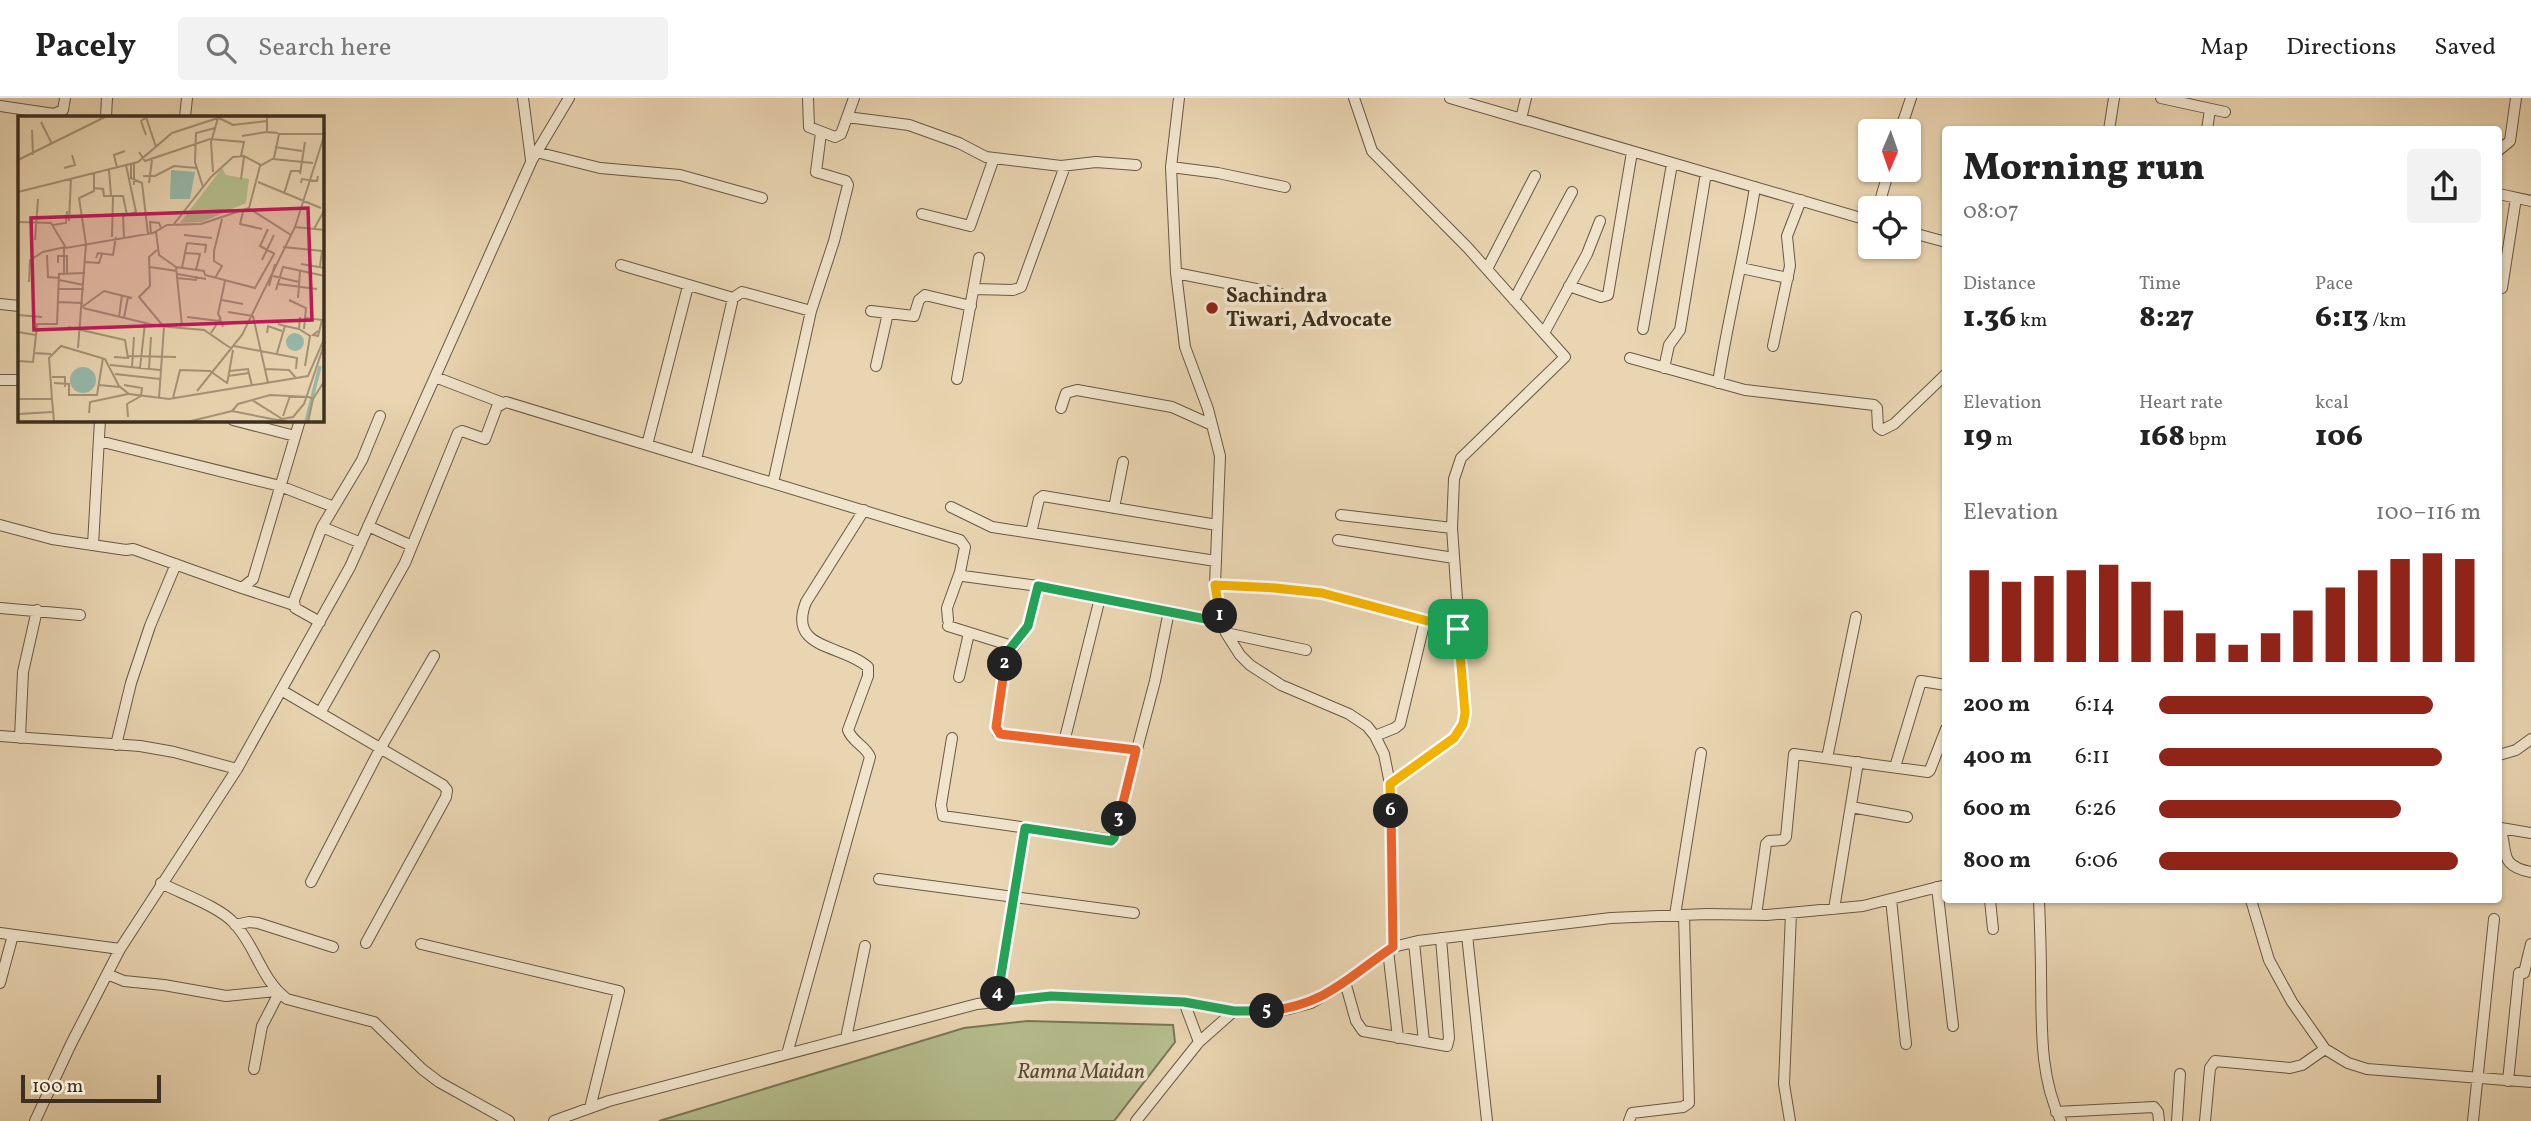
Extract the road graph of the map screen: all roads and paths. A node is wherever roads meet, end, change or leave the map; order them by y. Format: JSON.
{"nodes":[{"id":1,"x":65,"y":98,"type":"edge"},
{"id":2,"x":107,"y":98,"type":"edge"},
{"id":3,"x":187,"y":98,"type":"edge"},
{"id":4,"x":523,"y":98,"type":"edge"},
{"id":5,"x":569,"y":98,"type":"edge"},
{"id":6,"x":808,"y":98,"type":"edge"},
{"id":7,"x":854,"y":98,"type":"edge"},
{"id":8,"x":1179,"y":98,"type":"edge"},
{"id":9,"x":1354,"y":98,"type":"edge"},
{"id":10,"x":1450,"y":98,"type":"edge"},
{"id":11,"x":1526,"y":98,"type":"edge"},
{"id":12,"x":1911,"y":98,"type":"edge"},
{"id":13,"x":2114,"y":98,"type":"edge"},
{"id":14,"x":2161,"y":98,"type":"edge"},
{"id":15,"x":2516,"y":98,"type":"edge"},
{"id":16,"x":0,"y":106,"type":"edge"},
{"id":17,"x":2210,"y":109,"type":"junction"},
{"id":18,"x":2225,"y":112,"type":"dead end"},
{"id":19,"x":59,"y":115,"type":"edge"},
{"id":20,"x":106,"y":116,"type":"edge"},
{"id":21,"x":185,"y":116,"type":"edge"},
{"id":22,"x":848,"y":117,"type":"junction"},
{"id":23,"x":1521,"y":119,"type":"junction"},
{"id":24,"x":1904,"y":119,"type":"edge"},
{"id":25,"x":2110,"y":126,"type":"edge"},
{"id":26,"x":2208,"y":126,"type":"edge"},
{"id":27,"x":821,"y":133,"type":"junction"},
{"id":28,"x":2502,"y":148,"type":"edge"},
{"id":29,"x":1632,"y":152,"type":"junction"},
{"id":30,"x":534,"y":156,"type":"junction"},
{"id":31,"x":994,"y":158,"type":"junction"},
{"id":32,"x":1672,"y":164,"type":"junction"},
{"id":33,"x":1065,"y":166,"type":"junction"},
{"id":34,"x":1136,"y":166,"type":"dead end"},
{"id":35,"x":1171,"y":167,"type":"junction"},
{"id":36,"x":1706,"y":173,"type":"junction"},
{"id":37,"x":1535,"y":176,"type":"dead end"},
{"id":38,"x":1285,"y":187,"type":"dead end"},
{"id":39,"x":1755,"y":187,"type":"junction"},
{"id":40,"x":1572,"y":192,"type":"dead end"},
{"id":41,"x":2502,"y":195,"type":"edge"},
{"id":42,"x":762,"y":198,"type":"dead end"},
{"id":43,"x":2516,"y":198,"type":"junction"},
{"id":44,"x":1801,"y":201,"type":"junction"},
{"id":45,"x":2531,"y":201,"type":"edge"},
{"id":46,"x":922,"y":214,"type":"dead end"},
{"id":47,"x":1858,"y":217,"type":"edge"},
{"id":48,"x":1600,"y":221,"type":"dead end"},
{"id":49,"x":1921,"y":235,"type":"edge"},
{"id":50,"x":1942,"y":239,"type":"edge"},
{"id":51,"x":979,"y":257,"type":"dead end"},
{"id":52,"x":621,"y":265,"type":"dead end"},
{"id":53,"x":1741,"y":268,"type":"junction"},
{"id":54,"x":1487,"y":269,"type":"junction"},
{"id":55,"x":1176,"y":273,"type":"junction"},
{"id":56,"x":1788,"y":278,"type":"junction"},
{"id":57,"x":688,"y":286,"type":"junction"},
{"id":58,"x":1569,"y":286,"type":"junction"},
{"id":59,"x":2502,"y":288,"type":"dead end"},
{"id":60,"x":974,"y":289,"type":"junction"},
{"id":61,"x":1282,"y":294,"type":"dead end"},
{"id":62,"x":733,"y":298,"type":"junction"},
{"id":63,"x":1514,"y":300,"type":"junction"},
{"id":64,"x":0,"y":304,"type":"edge"},
{"id":65,"x":18,"y":306,"type":"edge"},
{"id":66,"x":971,"y":306,"type":"junction"},
{"id":67,"x":811,"y":311,"type":"junction"},
{"id":68,"x":871,"y":311,"type":"dead end"},
{"id":69,"x":888,"y":313,"type":"junction"},
{"id":70,"x":1643,"y":329,"type":"dead end"},
{"id":71,"x":1544,"y":333,"type":"junction"},
{"id":72,"x":1773,"y":346,"type":"dead end"},
{"id":73,"x":1630,"y":358,"type":"dead end"},
{"id":74,"x":876,"y":366,"type":"dead end"},
{"id":75,"x":1664,"y":368,"type":"junction"},
{"id":76,"x":435,"y":377,"type":"junction"},
{"id":77,"x":1942,"y":378,"type":"edge"},
{"id":78,"x":957,"y":379,"type":"dead end"},
{"id":79,"x":0,"y":380,"type":"edge"},
{"id":80,"x":18,"y":380,"type":"edge"},
{"id":81,"x":1718,"y":383,"type":"junction"},
{"id":82,"x":503,"y":403,"type":"junction"},
{"id":83,"x":1061,"y":408,"type":"dead end"},
{"id":84,"x":380,"y":416,"type":"dead end"},
{"id":85,"x":100,"y":422,"type":"edge"},
{"id":86,"x":241,"y":422,"type":"edge"},
{"id":87,"x":299,"y":422,"type":"edge"},
{"id":88,"x":1212,"y":425,"type":"junction"},
{"id":89,"x":295,"y":436,"type":"junction"},
{"id":90,"x":99,"y":441,"type":"junction"},
{"id":91,"x":647,"y":445,"type":"junction"},
{"id":92,"x":696,"y":460,"type":"junction"},
{"id":93,"x":1123,"y":461,"type":"dead end"},
{"id":94,"x":773,"y":483,"type":"junction"},
{"id":95,"x":280,"y":486,"type":"junction"},
{"id":96,"x":334,"y":506,"type":"junction"},
{"id":97,"x":951,"y":507,"type":"dead end"},
{"id":98,"x":1114,"y":509,"type":"junction"},
{"id":99,"x":864,"y":510,"type":"junction"},
{"id":100,"x":1341,"y":516,"type":"dead end"},
{"id":101,"x":0,"y":525,"type":"edge"},
{"id":102,"x":1217,"y":525,"type":"junction"},
{"id":103,"x":368,"y":526,"type":"junction"},
{"id":104,"x":322,"y":527,"type":"junction"},
{"id":105,"x":1452,"y":528,"type":"junction"},
{"id":106,"x":1031,"y":533,"type":"junction"},
{"id":107,"x":1338,"y":540,"type":"dead end"},
{"id":108,"x":361,"y":543,"type":"junction"},
{"id":109,"x":93,"y":545,"type":"junction"},
{"id":110,"x":412,"y":546,"type":"junction"},
{"id":111,"x":1454,"y":558,"type":"junction"},
{"id":112,"x":1216,"y":561,"type":"junction"},
{"id":113,"x":176,"y":564,"type":"junction"},
{"id":114,"x":960,"y":572,"type":"junction"},
{"id":115,"x":1215,"y":585,"type":"junction"},
{"id":116,"x":1038,"y":586,"type":"junction"},
{"id":117,"x":242,"y":588,"type":"junction"},
{"id":118,"x":1100,"y":598,"type":"junction"},
{"id":119,"x":294,"y":605,"type":"junction"},
{"id":120,"x":0,"y":608,"type":"edge"},
{"id":121,"x":37,"y":610,"type":"junction"},
{"id":122,"x":1169,"y":611,"type":"junction"},
{"id":123,"x":80,"y":615,"type":"dead end"},
{"id":124,"x":1856,"y":617,"type":"dead end"},
{"id":125,"x":1425,"y":620,"type":"junction"},
{"id":126,"x":320,"y":622,"type":"junction"},
{"id":127,"x":1221,"y":622,"type":"junction"},
{"id":128,"x":1458,"y":629,"type":"junction"},
{"id":129,"x":969,"y":633,"type":"junction"},
{"id":130,"x":1226,"y":634,"type":"junction"},
{"id":131,"x":1012,"y":646,"type":"junction"},
{"id":132,"x":1306,"y":650,"type":"dead end"},
{"id":133,"x":434,"y":656,"type":"dead end"},
{"id":134,"x":959,"y":677,"type":"dead end"},
{"id":135,"x":1942,"y":684,"type":"edge"},
{"id":136,"x":281,"y":690,"type":"junction"},
{"id":137,"x":320,"y":713,"type":"junction"},
{"id":138,"x":0,"y":736,"type":"edge"},
{"id":139,"x":1375,"y":736,"type":"junction"},
{"id":140,"x":20,"y":738,"type":"junction"},
{"id":141,"x":951,"y":738,"type":"dead end"},
{"id":142,"x":1942,"y":739,"type":"edge"},
{"id":143,"x":2531,"y":739,"type":"edge"},
{"id":144,"x":1064,"y":742,"type":"junction"},
{"id":145,"x":116,"y":745,"type":"junction"},
{"id":146,"x":380,"y":749,"type":"junction"},
{"id":147,"x":1136,"y":750,"type":"junction"},
{"id":148,"x":1701,"y":753,"type":"dead end"},
{"id":149,"x":2502,"y":754,"type":"edge"},
{"id":150,"x":1827,"y":758,"type":"junction"},
{"id":151,"x":1858,"y":762,"type":"junction"},
{"id":152,"x":1895,"y":767,"type":"junction"},
{"id":153,"x":237,"y":769,"type":"junction"},
{"id":154,"x":1390,"y":784,"type":"junction"},
{"id":155,"x":1851,"y":807,"type":"junction"},
{"id":156,"x":1908,"y":817,"type":"dead end"},
{"id":157,"x":1025,"y":828,"type":"junction"},
{"id":158,"x":2502,"y":828,"type":"edge"},
{"id":159,"x":2531,"y":833,"type":"edge"},
{"id":160,"x":2502,"y":843,"type":"edge"},
{"id":161,"x":2531,"y":872,"type":"edge"},
{"id":162,"x":879,"y":879,"type":"dead end"},
{"id":163,"x":312,"y":882,"type":"dead end"},
{"id":164,"x":161,"y":883,"type":"junction"},
{"id":165,"x":1942,"y":886,"type":"edge"},
{"id":166,"x":1015,"y":897,"type":"junction"},
{"id":167,"x":1891,"y":899,"type":"junction"},
{"id":168,"x":1943,"y":903,"type":"edge"},
{"id":169,"x":1990,"y":903,"type":"edge"},
{"id":170,"x":2039,"y":903,"type":"edge"},
{"id":171,"x":2252,"y":903,"type":"edge"},
{"id":172,"x":1834,"y":909,"type":"junction"},
{"id":173,"x":1134,"y":913,"type":"dead end"},
{"id":174,"x":1791,"y":913,"type":"junction"},
{"id":175,"x":1680,"y":915,"type":"junction"},
{"id":176,"x":1756,"y":915,"type":"junction"},
{"id":177,"x":2494,"y":919,"type":"dead end"},
{"id":178,"x":235,"y":925,"type":"junction"},
{"id":179,"x":1993,"y":929,"type":"dead end"},
{"id":180,"x":0,"y":933,"type":"edge"},
{"id":181,"x":13,"y":935,"type":"junction"},
{"id":182,"x":1467,"y":935,"type":"junction"},
{"id":183,"x":1441,"y":938,"type":"junction"},
{"id":184,"x":1414,"y":942,"type":"junction"},
{"id":185,"x":366,"y":943,"type":"dead end"},
{"id":186,"x":421,"y":944,"type":"dead end"},
{"id":187,"x":2531,"y":944,"type":"edge"},
{"id":188,"x":865,"y":946,"type":"dead end"},
{"id":189,"x":332,"y":947,"type":"dead end"},
{"id":190,"x":120,"y":949,"type":"junction"},
{"id":191,"x":1391,"y":949,"type":"junction"},
{"id":192,"x":107,"y":974,"type":"junction"},
{"id":193,"x":1346,"y":982,"type":"junction"},
{"id":194,"x":0,"y":983,"type":"edge"},
{"id":195,"x":278,"y":992,"type":"junction"},
{"id":196,"x":997,"y":1002,"type":"junction"},
{"id":197,"x":1184,"y":1002,"type":"junction"},
{"id":198,"x":1234,"y":1011,"type":"junction"},
{"id":199,"x":1953,"y":1026,"type":"dead end"},
{"id":200,"x":846,"y":1038,"type":"junction"},
{"id":201,"x":1398,"y":1038,"type":"junction"},
{"id":202,"x":1199,"y":1042,"type":"junction"},
{"id":203,"x":1424,"y":1042,"type":"junction"},
{"id":204,"x":1906,"y":1044,"type":"dead end"},
{"id":205,"x":2325,"y":1049,"type":"junction"},
{"id":206,"x":787,"y":1054,"type":"junction"},
{"id":207,"x":254,"y":1069,"type":"dead end"},
{"id":208,"x":2180,"y":1074,"type":"dead end"},
{"id":209,"x":2477,"y":1079,"type":"junction"},
{"id":210,"x":2508,"y":1081,"type":"junction"},
{"id":211,"x":2531,"y":1082,"type":"edge"},
{"id":212,"x":590,"y":1108,"type":"junction"},
{"id":213,"x":1655,"y":1116,"type":"edge"},
{"id":214,"x":2058,"y":1116,"type":"edge"},
{"id":215,"x":35,"y":1121,"type":"edge"},
{"id":216,"x":509,"y":1121,"type":"edge"},
{"id":217,"x":555,"y":1121,"type":"edge"},
{"id":218,"x":1136,"y":1121,"type":"edge"},
{"id":219,"x":1487,"y":1121,"type":"edge"},
{"id":220,"x":1629,"y":1121,"type":"edge"},
{"id":221,"x":1790,"y":1121,"type":"edge"},
{"id":222,"x":2159,"y":1121,"type":"edge"},
{"id":223,"x":2177,"y":1121,"type":"edge"},
{"id":224,"x":2205,"y":1121,"type":"edge"},
{"id":225,"x":2473,"y":1121,"type":"edge"}],
"edges":[{"from":1,"to":19,"type":"street"},
{"from":2,"to":20,"type":"street"},
{"from":3,"to":21,"type":"street"},
{"from":4,"to":30,"type":"street"},
{"from":5,"to":30,"type":"street"},
{"from":6,"to":27,"type":"street"},
{"from":7,"to":22,"type":"street"},
{"from":8,"to":35,"type":"street"},
{"from":9,"to":54,"type":"street"},
{"from":10,"to":23,"type":"street"},
{"from":11,"to":23,"type":"street"},
{"from":12,"to":24,"type":"street"},
{"from":13,"to":25,"type":"street"},
{"from":14,"to":17,"type":"street"},
{"from":15,"to":28,"type":"street"},
{"from":16,"to":19,"type":"street"},
{"from":17,"to":18,"type":"street"},
{"from":17,"to":26,"type":"street"},
{"from":22,"to":27,"type":"street"},
{"from":22,"to":31,"type":"street"},
{"from":23,"to":29,"type":"street"},
{"from":27,"to":67,"type":"street"},
{"from":29,"to":32,"type":"street"},
{"from":29,"to":58,"type":"street"},
{"from":30,"to":42,"type":"street"},
{"from":30,"to":76,"type":"street"},
{"from":31,"to":33,"type":"street"},
{"from":31,"to":46,"type":"street"},
{"from":32,"to":36,"type":"street"},
{"from":32,"to":70,"type":"street"},
{"from":33,"to":34,"type":"street"},
{"from":33,"to":60,"type":"street"},
{"from":35,"to":38,"type":"street"},
{"from":35,"to":55,"type":"street"},
{"from":36,"to":39,"type":"street"},
{"from":36,"to":75,"type":"street"},
{"from":37,"to":54,"type":"street"},
{"from":39,"to":44,"type":"street"},
{"from":39,"to":53,"type":"street"},
{"from":40,"to":63,"type":"street"},
{"from":41,"to":43,"type":"street"},
{"from":43,"to":45,"type":"street"},
{"from":43,"to":59,"type":"street"},
{"from":44,"to":47,"type":"street"},
{"from":44,"to":56,"type":"street"},
{"from":48,"to":58,"type":"street"},
{"from":49,"to":50,"type":"street"},
{"from":51,"to":60,"type":"street"},
{"from":52,"to":57,"type":"street"},
{"from":53,"to":56,"type":"street"},
{"from":53,"to":81,"type":"street"},
{"from":54,"to":63,"type":"street"},
{"from":55,"to":61,"type":"street"},
{"from":55,"to":88,"type":"street"},
{"from":56,"to":72,"type":"street"},
{"from":57,"to":62,"type":"street"},
{"from":57,"to":91,"type":"street"},
{"from":58,"to":71,"type":"street"},
{"from":60,"to":66,"type":"street"},
{"from":62,"to":67,"type":"street"},
{"from":62,"to":92,"type":"street"},
{"from":63,"to":71,"type":"street"},
{"from":64,"to":65,"type":"street"},
{"from":66,"to":69,"type":"street"},
{"from":66,"to":78,"type":"street"},
{"from":67,"to":94,"type":"street"},
{"from":68,"to":69,"type":"street"},
{"from":69,"to":74,"type":"street"},
{"from":71,"to":105,"type":"street"},
{"from":73,"to":75,"type":"street"},
{"from":75,"to":81,"type":"street"},
{"from":76,"to":82,"type":"street"},
{"from":76,"to":103,"type":"street"},
{"from":77,"to":81,"type":"street"},
{"from":79,"to":80,"type":"street"},
{"from":82,"to":91,"type":"street"},
{"from":82,"to":110,"type":"street"},
{"from":83,"to":88,"type":"street"},
{"from":84,"to":96,"type":"street"},
{"from":85,"to":90,"type":"street"},
{"from":86,"to":89,"type":"street"},
{"from":87,"to":89,"type":"street"},
{"from":88,"to":102,"type":"street"},
{"from":89,"to":95,"type":"street"},
{"from":90,"to":95,"type":"street"},
{"from":90,"to":109,"type":"street"},
{"from":91,"to":92,"type":"street"},
{"from":92,"to":94,"type":"street"},
{"from":93,"to":98,"type":"street"},
{"from":94,"to":99,"type":"street"},
{"from":95,"to":96,"type":"street"},
{"from":95,"to":117,"type":"street"},
{"from":96,"to":104,"type":"street"},
{"from":97,"to":106,"type":"street"},
{"from":98,"to":102,"type":"street"},
{"from":98,"to":106,"type":"street"},
{"from":99,"to":114,"type":"street"},
{"from":99,"to":206,"type":"street"},
{"from":100,"to":105,"type":"street"},
{"from":101,"to":109,"type":"street"},
{"from":102,"to":112,"type":"street"},
{"from":103,"to":108,"type":"street"},
{"from":103,"to":110,"type":"street"},
{"from":104,"to":108,"type":"street"},
{"from":104,"to":119,"type":"street"},
{"from":105,"to":111,"type":"street"},
{"from":106,"to":112,"type":"street"},
{"from":107,"to":111,"type":"street"},
{"from":108,"to":126,"type":"street"},
{"from":109,"to":113,"type":"street"},
{"from":110,"to":137,"type":"street"},
{"from":111,"to":128,"type":"street"},
{"from":112,"to":115,"type":"street"},
{"from":113,"to":117,"type":"street"},
{"from":113,"to":145,"type":"street"},
{"from":114,"to":116,"type":"street"},
{"from":114,"to":129,"type":"street"},
{"from":115,"to":125,"type":"street"},
{"from":115,"to":127,"type":"street"},
{"from":116,"to":118,"type":"street"},
{"from":116,"to":131,"type":"street"},
{"from":117,"to":119,"type":"street"},
{"from":118,"to":122,"type":"street"},
{"from":118,"to":144,"type":"street"},
{"from":119,"to":126,"type":"street"},
{"from":120,"to":121,"type":"street"},
{"from":121,"to":123,"type":"street"},
{"from":121,"to":140,"type":"street"},
{"from":122,"to":127,"type":"street"},
{"from":122,"to":147,"type":"street"},
{"from":124,"to":150,"type":"street"},
{"from":125,"to":128,"type":"street"},
{"from":125,"to":139,"type":"street"},
{"from":126,"to":136,"type":"street"},
{"from":127,"to":130,"type":"street"},
{"from":128,"to":154,"type":"street"},
{"from":129,"to":131,"type":"street"},
{"from":129,"to":134,"type":"street"},
{"from":130,"to":132,"type":"street"},
{"from":130,"to":139,"type":"street"},
{"from":131,"to":144,"type":"street"},
{"from":133,"to":146,"type":"street"},
{"from":135,"to":152,"type":"street"},
{"from":136,"to":137,"type":"street"},
{"from":136,"to":153,"type":"street"},
{"from":137,"to":146,"type":"street"},
{"from":138,"to":140,"type":"street"},
{"from":139,"to":154,"type":"street"},
{"from":140,"to":145,"type":"street"},
{"from":141,"to":157,"type":"street"},
{"from":142,"to":152,"type":"street"},
{"from":143,"to":149,"type":"street"},
{"from":144,"to":147,"type":"street"},
{"from":145,"to":153,"type":"street"},
{"from":146,"to":163,"type":"street"},
{"from":146,"to":185,"type":"street"},
{"from":147,"to":157,"type":"street"},
{"from":148,"to":175,"type":"street"},
{"from":150,"to":151,"type":"street"},
{"from":150,"to":176,"type":"street"},
{"from":151,"to":152,"type":"street"},
{"from":151,"to":155,"type":"street"},
{"from":153,"to":164,"type":"street"},
{"from":154,"to":191,"type":"street"},
{"from":155,"to":156,"type":"street"},
{"from":155,"to":172,"type":"street"},
{"from":157,"to":166,"type":"street"},
{"from":158,"to":159,"type":"street"},
{"from":160,"to":161,"type":"street"},
{"from":162,"to":166,"type":"street"},
{"from":164,"to":178,"type":"street"},
{"from":164,"to":190,"type":"street"},
{"from":165,"to":167,"type":"street"},
{"from":166,"to":173,"type":"street"},
{"from":166,"to":196,"type":"street"},
{"from":167,"to":172,"type":"street"},
{"from":167,"to":204,"type":"street"},
{"from":168,"to":199,"type":"street"},
{"from":169,"to":179,"type":"street"},
{"from":170,"to":214,"type":"street"},
{"from":171,"to":205,"type":"street"},
{"from":172,"to":174,"type":"street"},
{"from":174,"to":176,"type":"street"},
{"from":174,"to":221,"type":"street"},
{"from":175,"to":176,"type":"street"},
{"from":175,"to":182,"type":"street"},
{"from":175,"to":213,"type":"street"},
{"from":177,"to":209,"type":"street"},
{"from":178,"to":189,"type":"street"},
{"from":178,"to":195,"type":"street"},
{"from":180,"to":181,"type":"street"},
{"from":181,"to":190,"type":"street"},
{"from":181,"to":194,"type":"street"},
{"from":182,"to":183,"type":"street"},
{"from":182,"to":219,"type":"street"},
{"from":183,"to":184,"type":"street"},
{"from":183,"to":203,"type":"street"},
{"from":184,"to":191,"type":"street"},
{"from":184,"to":203,"type":"street"},
{"from":186,"to":212,"type":"street"},
{"from":187,"to":210,"type":"street"},
{"from":188,"to":200,"type":"street"},
{"from":190,"to":192,"type":"street"},
{"from":191,"to":193,"type":"street"},
{"from":191,"to":201,"type":"street"},
{"from":192,"to":195,"type":"street"},
{"from":192,"to":215,"type":"street"},
{"from":193,"to":198,"type":"street"},
{"from":193,"to":201,"type":"street"},
{"from":195,"to":207,"type":"street"},
{"from":195,"to":216,"type":"street"},
{"from":196,"to":197,"type":"street"},
{"from":196,"to":200,"type":"street"},
{"from":197,"to":198,"type":"street"},
{"from":197,"to":202,"type":"street"},
{"from":198,"to":202,"type":"street"},
{"from":200,"to":206,"type":"street"},
{"from":201,"to":203,"type":"street"},
{"from":202,"to":218,"type":"street"},
{"from":205,"to":209,"type":"street"},
{"from":205,"to":224,"type":"street"},
{"from":206,"to":212,"type":"street"},
{"from":208,"to":223,"type":"street"},
{"from":209,"to":210,"type":"street"},
{"from":209,"to":225,"type":"street"},
{"from":210,"to":211,"type":"street"},
{"from":212,"to":217,"type":"street"},
{"from":213,"to":220,"type":"street"},
{"from":214,"to":222,"type":"street"}]}
